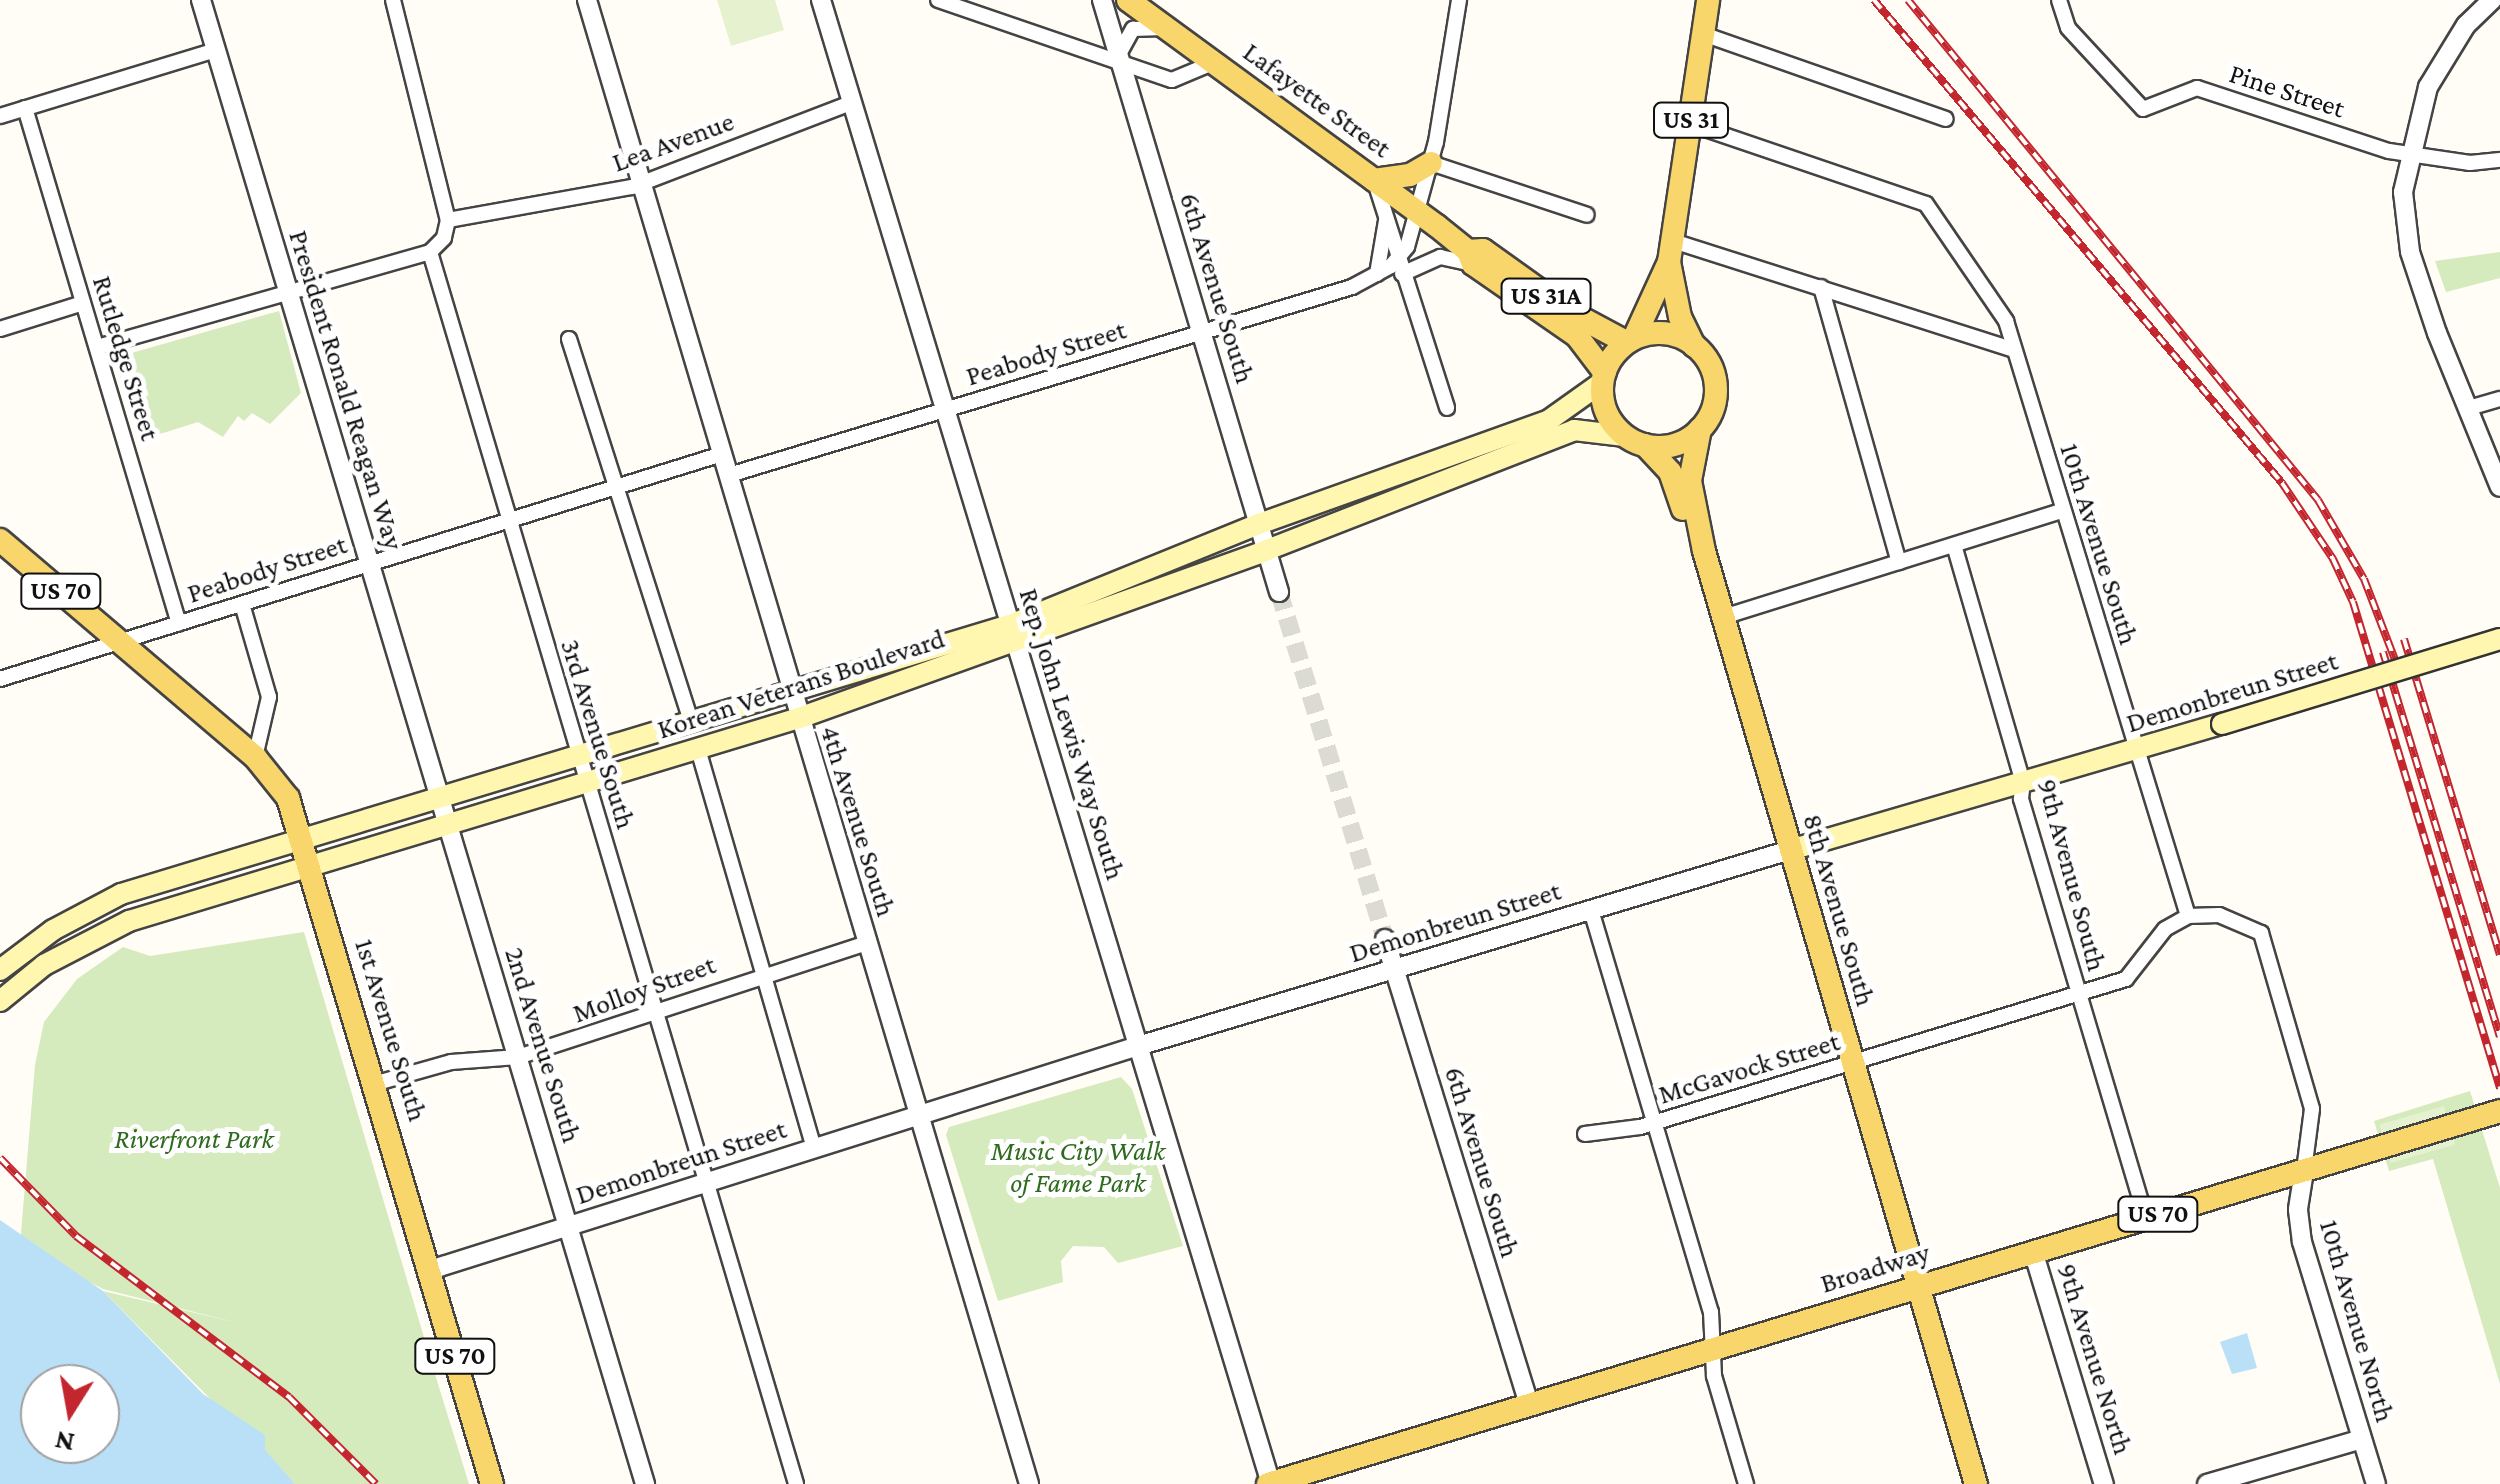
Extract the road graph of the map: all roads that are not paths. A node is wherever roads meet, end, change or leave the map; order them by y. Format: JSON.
{"nodes":[{"id":1,"x":200,"y":0,"type":"edge"},
{"id":2,"x":394,"y":0,"type":"edge"},
{"id":3,"x":587,"y":0,"type":"edge"},
{"id":4,"x":821,"y":0,"type":"edge"},
{"id":5,"x":938,"y":0,"type":"edge"},
{"id":6,"x":1102,"y":0,"type":"edge"},
{"id":7,"x":1120,"y":0,"type":"edge"},
{"id":8,"x":1128,"y":0,"type":"edge"},
{"id":9,"x":1459,"y":0,"type":"edge"},
{"id":10,"x":1708,"y":0,"type":"edge"},
{"id":11,"x":2058,"y":0,"type":"edge"},
{"id":12,"x":2492,"y":0,"type":"edge"},
{"id":13,"x":1110,"y":24,"type":"junction"},
{"id":14,"x":1166,"y":28,"type":"junction"},
{"id":15,"x":1703,"y":34,"type":"junction"},
{"id":16,"x":216,"y":50,"type":"junction"},
{"id":17,"x":1120,"y":58,"type":"junction"},
{"id":18,"x":1215,"y":62,"type":"junction"},
{"id":19,"x":851,"y":103,"type":"junction"},
{"id":20,"x":25,"y":108,"type":"junction"},
{"id":21,"x":0,"y":116,"type":"edge"},
{"id":22,"x":1946,"y":119,"type":"dead end"},
{"id":23,"x":1690,"y":124,"type":"junction"},
{"id":24,"x":2408,"y":154,"type":"junction"},
{"id":25,"x":2500,"y":160,"type":"edge"},
{"id":26,"x":1431,"y":164,"type":"junction"},
{"id":27,"x":1374,"y":180,"type":"junction"},
{"id":28,"x":643,"y":182,"type":"junction"},
{"id":29,"x":1418,"y":211,"type":"junction"},
{"id":30,"x":1588,"y":215,"type":"dead end"},
{"id":31,"x":1387,"y":219,"type":"junction"},
{"id":32,"x":448,"y":220,"type":"junction"},
{"id":33,"x":1671,"y":251,"type":"junction"},
{"id":34,"x":430,"y":252,"type":"junction"},
{"id":35,"x":1471,"y":257,"type":"junction"},
{"id":36,"x":1404,"y":266,"type":"junction"},
{"id":37,"x":1376,"y":274,"type":"junction"},
{"id":38,"x":1821,"y":287,"type":"junction"},
{"id":39,"x":288,"y":292,"type":"junction"},
{"id":40,"x":83,"y":303,"type":"junction"},
{"id":41,"x":0,"y":329,"type":"edge"},
{"id":42,"x":1202,"y":334,"type":"junction"},
{"id":43,"x":569,"y":339,"type":"dead end"},
{"id":44,"x":1630,"y":340,"type":"junction"},
{"id":45,"x":1694,"y":346,"type":"junction"},
{"id":46,"x":97,"y":347,"type":"junction"},
{"id":47,"x":2014,"y":350,"type":"junction"},
{"id":48,"x":1603,"y":378,"type":"junction"},
{"id":49,"x":2500,"y":399,"type":"edge"},
{"id":50,"x":2472,"y":407,"type":"junction"},
{"id":51,"x":1446,"y":408,"type":"dead end"},
{"id":52,"x":945,"y":410,"type":"junction"},
{"id":53,"x":1700,"y":430,"type":"junction"},
{"id":54,"x":1635,"y":441,"type":"junction"},
{"id":55,"x":722,"y":454,"type":"junction"},
{"id":56,"x":729,"y":475,"type":"junction"},
{"id":57,"x":617,"y":487,"type":"junction"},
{"id":58,"x":2500,"y":487,"type":"edge"},
{"id":59,"x":2062,"y":511,"type":"junction"},
{"id":60,"x":507,"y":520,"type":"junction"},
{"id":61,"x":1259,"y":524,"type":"junction"},
{"id":62,"x":0,"y":540,"type":"edge"},
{"id":63,"x":1954,"y":545,"type":"junction"},
{"id":64,"x":1267,"y":550,"type":"junction"},
{"id":65,"x":1704,"y":551,"type":"junction"},
{"id":66,"x":1899,"y":562,"type":"junction"},
{"id":67,"x":370,"y":563,"type":"junction"},
{"id":68,"x":1279,"y":592,"type":"tunnel mouth"},
{"id":69,"x":242,"y":604,"type":"junction"},
{"id":70,"x":1723,"y":616,"type":"junction"},
{"id":71,"x":179,"y":624,"type":"junction"},
{"id":72,"x":1012,"y":633,"type":"junction"},
{"id":73,"x":2500,"y":639,"type":"edge"},
{"id":74,"x":122,"y":642,"type":"junction"},
{"id":75,"x":0,"y":679,"type":"edge"},
{"id":76,"x":792,"y":694,"type":"junction"},
{"id":77,"x":799,"y":718,"type":"junction"},
{"id":78,"x":691,"y":722,"type":"junction"},
{"id":79,"x":698,"y":748,"type":"junction"},
{"id":80,"x":2136,"y":750,"type":"junction"},
{"id":81,"x":578,"y":755,"type":"junction"},
{"id":82,"x":255,"y":757,"type":"junction"},
{"id":83,"x":2022,"y":782,"type":"junction"},
{"id":84,"x":586,"y":784,"type":"junction"},
{"id":85,"x":439,"y":795,"type":"junction"},
{"id":86,"x":448,"y":824,"type":"junction"},
{"id":87,"x":302,"y":839,"type":"junction"},
{"id":88,"x":1790,"y":850,"type":"junction"},
{"id":89,"x":310,"y":865,"type":"junction"},
{"id":90,"x":1591,"y":910,"type":"junction"},
{"id":91,"x":2188,"y":916,"type":"junction"},
{"id":92,"x":1384,"y":939,"type":"tunnel mouth"},
{"id":93,"x":866,"y":943,"type":"junction"},
{"id":94,"x":1394,"y":969,"type":"junction"},
{"id":95,"x":0,"y":970,"type":"edge"},
{"id":96,"x":763,"y":973,"type":"junction"},
{"id":97,"x":2078,"y":994,"type":"junction"},
{"id":98,"x":0,"y":1002,"type":"edge"},
{"id":99,"x":655,"y":1012,"type":"junction"},
{"id":100,"x":1138,"y":1046,"type":"junction"},
{"id":101,"x":518,"y":1058,"type":"junction"},
{"id":102,"x":1852,"y":1062,"type":"junction"},
{"id":103,"x":378,"y":1083,"type":"junction"},
{"id":104,"x":2500,"y":1110,"type":"edge"},
{"id":105,"x":918,"y":1115,"type":"junction"},
{"id":106,"x":1656,"y":1122,"type":"junction"},
{"id":107,"x":1585,"y":1134,"type":"dead end"},
{"id":108,"x":814,"y":1148,"type":"junction"},
{"id":109,"x":2304,"y":1171,"type":"junction"},
{"id":110,"x":706,"y":1182,"type":"junction"},
{"id":111,"x":2146,"y":1217,"type":"junction"},
{"id":112,"x":568,"y":1226,"type":"junction"},
{"id":113,"x":2033,"y":1251,"type":"junction"},
{"id":114,"x":430,"y":1270,"type":"junction"},
{"id":115,"x":1917,"y":1286,"type":"junction"},
{"id":116,"x":1714,"y":1348,"type":"junction"},
{"id":117,"x":1528,"y":1400,"type":"junction"},
{"id":118,"x":2362,"y":1439,"type":"junction"},
{"id":119,"x":492,"y":1484,"type":"edge"},
{"id":120,"x":645,"y":1484,"type":"edge"},
{"id":121,"x":796,"y":1484,"type":"edge"},
{"id":122,"x":1028,"y":1484,"type":"edge"},
{"id":123,"x":1270,"y":1484,"type":"edge"},
{"id":124,"x":1746,"y":1484,"type":"edge"},
{"id":125,"x":1976,"y":1484,"type":"edge"},
{"id":126,"x":2104,"y":1484,"type":"edge"},
{"id":127,"x":2207,"y":1484,"type":"edge"},
{"id":128,"x":2376,"y":1484,"type":"edge"}],
"edges":[{"from":1,"to":16,"type":"street","name":"President Ronald Reagan Way"},
{"from":2,"to":32,"type":"street"},
{"from":3,"to":28,"type":"street","name":"4th Avenue South"},
{"from":4,"to":19,"type":"street","name":"Rep. John Lewis Way South"},
{"from":5,"to":17,"type":"street"},
{"from":6,"to":13,"type":"street","name":"6th Avenue South"},
{"from":7,"to":13,"type":"street"},
{"from":8,"to":14,"type":"main road","name":"Lafayette Street","number":"US 31A"},
{"from":9,"to":26,"type":"street"},
{"from":10,"to":15,"type":"main road","number":"US 31"},
{"from":11,"to":24,"type":"street","name":"Pine Street"},
{"from":12,"to":24,"type":"street"},
{"from":13,"to":17,"type":"street","name":"6th Avenue South"},
{"from":14,"to":17,"type":"street"},
{"from":14,"to":18,"type":"main road","name":"Lafayette Street","number":"US 31A"},
{"from":15,"to":22,"type":"street"},
{"from":15,"to":23,"type":"main road","number":"US 31"},
{"from":16,"to":20,"type":"street"},
{"from":16,"to":39,"type":"street","name":"President Ronald Reagan Way"},
{"from":17,"to":18,"type":"street"},
{"from":17,"to":42,"type":"street","name":"6th Avenue South"},
{"from":18,"to":27,"type":"main road","name":"Lafayette Street","number":"US 31A"},
{"from":19,"to":28,"type":"street","name":"Lea Avenue"},
{"from":19,"to":52,"type":"street","name":"Rep. John Lewis Way South"},
{"from":20,"to":21,"type":"street"},
{"from":20,"to":40,"type":"street","name":"Rutledge Street"},
{"from":23,"to":33,"type":"main road","number":"US 31"},
{"from":23,"to":47,"type":"street","name":"10th Avenue South"},
{"from":24,"to":25,"type":"street","name":"Pine Street"},
{"from":24,"to":50,"type":"street"},
{"from":26,"to":27,"type":"main road"},
{"from":26,"to":29,"type":"street"},
{"from":26,"to":30,"type":"street"},
{"from":27,"to":29,"type":"main road","name":"Lafayette Street","number":"US 31A"},
{"from":27,"to":31,"type":"street"},
{"from":28,"to":32,"type":"street","name":"Lea Avenue"},
{"from":28,"to":55,"type":"street","name":"4th Avenue South"},
{"from":29,"to":35,"type":"main road","name":"Lafayette Street","number":"US 31A"},
{"from":29,"to":36,"type":"street"},
{"from":31,"to":36,"type":"street"},
{"from":31,"to":37,"type":"street"},
{"from":32,"to":34,"type":"street"},
{"from":33,"to":38,"type":"street"},
{"from":33,"to":44,"type":"main road","number":"US 31"},
{"from":33,"to":45,"type":"main road","number":"US 31"},
{"from":34,"to":39,"type":"street"},
{"from":34,"to":60,"type":"street","name":"3rd Avenue South"},
{"from":35,"to":36,"type":"street","name":"Peabody Street"},
{"from":35,"to":44,"type":"main road","name":"Lafayette Street","number":"US 31A"},
{"from":35,"to":48,"type":"main road","name":"Lafayette Street","number":"US 31A"},
{"from":36,"to":37,"type":"street","name":"Peabody Street"},
{"from":36,"to":51,"type":"street"},
{"from":37,"to":42,"type":"street","name":"Peabody Street"},
{"from":38,"to":47,"type":"street"},
{"from":38,"to":66,"type":"street"},
{"from":39,"to":46,"type":"street"},
{"from":39,"to":67,"type":"street","name":"President Ronald Reagan Way"},
{"from":40,"to":41,"type":"street"},
{"from":40,"to":46,"type":"street","name":"Rutledge Street"},
{"from":42,"to":52,"type":"street","name":"Peabody Street"},
{"from":42,"to":61,"type":"street","name":"6th Avenue South"},
{"from":43,"to":57,"type":"street"},
{"from":44,"to":45,"type":"main road"},
{"from":44,"to":48,"type":"main road","number":"US 31"},
{"from":45,"to":53,"type":"main road","number":"US 31"},
{"from":46,"to":71,"type":"street","name":"Rutledge Street"},
{"from":47,"to":59,"type":"street","name":"10th Avenue South"},
{"from":48,"to":54,"type":"main road","number":"US 31"},
{"from":48,"to":61,"type":"main road","name":"Korean Veterans Boulevard"},
{"from":49,"to":50,"type":"street"},
{"from":50,"to":58,"type":"street"},
{"from":52,"to":56,"type":"street","name":"Peabody Street"},
{"from":52,"to":72,"type":"street","name":"Rep. John Lewis Way South"},
{"from":53,"to":54,"type":"main road"},
{"from":53,"to":65,"type":"main road","name":"8th Avenue South","number":"US 31"},
{"from":54,"to":64,"type":"main road","name":"Korean Veterans Boulevard"},
{"from":54,"to":65,"type":"main road","name":"8th Avenue South","number":"US 31"},
{"from":55,"to":56,"type":"street","name":"4th Avenue South"},
{"from":55,"to":57,"type":"street","name":"Peabody Street"},
{"from":56,"to":76,"type":"street","name":"4th Avenue South"},
{"from":57,"to":60,"type":"street","name":"Peabody Street"},
{"from":57,"to":78,"type":"street"},
{"from":59,"to":63,"type":"street"},
{"from":59,"to":80,"type":"street","name":"10th Avenue South"},
{"from":60,"to":67,"type":"street","name":"Peabody Street"},
{"from":60,"to":81,"type":"street","name":"3rd Avenue South"},
{"from":61,"to":64,"type":"street","name":"6th Avenue South"},
{"from":61,"to":72,"type":"main road","name":"Korean Veterans Boulevard"},
{"from":62,"to":74,"type":"main road","number":"US 70"},
{"from":63,"to":66,"type":"street"},
{"from":63,"to":83,"type":"street","name":"9th Avenue South"},
{"from":64,"to":68,"type":"street","name":"6th Avenue South"},
{"from":64,"to":72,"type":"main road","name":"Korean Veterans Boulevard"},
{"from":65,"to":70,"type":"main road","name":"8th Avenue South","number":"US 31"},
{"from":66,"to":70,"type":"street"},
{"from":67,"to":69,"type":"street","name":"Peabody Street"},
{"from":67,"to":85,"type":"street","name":"President Ronald Reagan Way"},
{"from":69,"to":71,"type":"street","name":"Peabody Street"},
{"from":69,"to":82,"type":"street"},
{"from":70,"to":88,"type":"main road","name":"8th Avenue South","number":"US 31"},
{"from":71,"to":74,"type":"street","name":"Peabody Street"},
{"from":72,"to":76,"type":"main road","name":"Korean Veterans Boulevard"},
{"from":72,"to":77,"type":"main road","name":"Korean Veterans Boulevard"},
{"from":72,"to":100,"type":"street","name":"Rep. John Lewis Way South"},
{"from":73,"to":80,"type":"main road","name":"Demonbreun Street","bridge":true},
{"from":74,"to":75,"type":"street","name":"Peabody Street"},
{"from":74,"to":82,"type":"main road","number":"US 70"},
{"from":76,"to":77,"type":"street","name":"4th Avenue South"},
{"from":76,"to":78,"type":"main road","name":"Korean Veterans Boulevard"},
{"from":77,"to":79,"type":"main road","name":"Korean Veterans Boulevard"},
{"from":77,"to":93,"type":"street","name":"4th Avenue South"},
{"from":78,"to":81,"type":"main road","name":"Korean Veterans Boulevard"},
{"from":79,"to":84,"type":"main road","name":"Korean Veterans Boulevard"},
{"from":79,"to":96,"type":"street"},
{"from":80,"to":83,"type":"main road","name":"Demonbreun Street"},
{"from":80,"to":91,"type":"street","name":"10th Avenue South"},
{"from":81,"to":84,"type":"street","name":"3rd Avenue South"},
{"from":81,"to":85,"type":"main road","name":"Korean Veterans Boulevard"},
{"from":82,"to":87,"type":"main road","name":"1st Avenue South","number":"US 70"},
{"from":83,"to":88,"type":"main road","name":"Demonbreun Street"},
{"from":83,"to":97,"type":"street","name":"9th Avenue South"},
{"from":84,"to":86,"type":"main road","name":"Korean Veterans Boulevard"},
{"from":84,"to":99,"type":"street","name":"3rd Avenue South"},
{"from":85,"to":86,"type":"street","name":"2nd Avenue South"},
{"from":85,"to":87,"type":"main road","name":"Korean Veterans Boulevard"},
{"from":86,"to":89,"type":"main road","name":"Korean Veterans Boulevard"},
{"from":86,"to":101,"type":"street","name":"2nd Avenue South"},
{"from":87,"to":89,"type":"main road","name":"1st Avenue South","number":"US 70"},
{"from":87,"to":95,"type":"main road","name":"Korean Veterans Boulevard"},
{"from":88,"to":90,"type":"street","name":"Demonbreun Street"},
{"from":88,"to":102,"type":"main road","name":"8th Avenue South","number":"US 31"},
{"from":89,"to":98,"type":"main road","name":"Korean Veterans Boulevard"},
{"from":89,"to":103,"type":"main road","name":"1st Avenue South","number":"US 70"},
{"from":90,"to":94,"type":"street","name":"Demonbreun Street"},
{"from":90,"to":106,"type":"street"},
{"from":91,"to":97,"type":"street","name":"McGavock Street"},
{"from":91,"to":109,"type":"street"},
{"from":92,"to":94,"type":"street","name":"6th Avenue South"},
{"from":93,"to":96,"type":"street","name":"Molloy Street"},
{"from":93,"to":105,"type":"street","name":"4th Avenue South"},
{"from":94,"to":100,"type":"street","name":"Demonbreun Street"},
{"from":94,"to":117,"type":"street","name":"6th Avenue South"},
{"from":96,"to":99,"type":"street","name":"Molloy Street"},
{"from":96,"to":108,"type":"street"},
{"from":97,"to":102,"type":"street","name":"McGavock Street"},
{"from":97,"to":111,"type":"street","name":"9th Avenue South"},
{"from":99,"to":101,"type":"street","name":"Molloy Street"},
{"from":99,"to":110,"type":"street","name":"3rd Avenue South"},
{"from":100,"to":105,"type":"street","name":"Demonbreun Street"},
{"from":100,"to":123,"type":"street","name":"Rep. John Lewis Way South"},
{"from":101,"to":103,"type":"street","name":"Molloy Street"},
{"from":101,"to":112,"type":"street","name":"2nd Avenue South"},
{"from":102,"to":106,"type":"street","name":"McGavock Street"},
{"from":102,"to":115,"type":"main road","name":"8th Avenue South","number":"US 31"},
{"from":103,"to":114,"type":"main road","name":"1st Avenue South","number":"US 70"},
{"from":104,"to":109,"type":"main road","name":"Broadway","number":"US 70"},
{"from":105,"to":108,"type":"street","name":"Demonbreun Street"},
{"from":105,"to":122,"type":"street","name":"4th Avenue South"},
{"from":106,"to":107,"type":"street","name":"McGavock Street"},
{"from":106,"to":116,"type":"street"},
{"from":108,"to":110,"type":"street","name":"Demonbreun Street"},
{"from":109,"to":111,"type":"main road","name":"Broadway","number":"US 70"},
{"from":109,"to":118,"type":"street","name":"10th Avenue North"},
{"from":110,"to":112,"type":"street","name":"Demonbreun Street"},
{"from":110,"to":121,"type":"street","name":"3rd Avenue South"},
{"from":111,"to":113,"type":"main road","name":"Broadway","number":"US 70"},
{"from":112,"to":114,"type":"street","name":"Demonbreun Street"},
{"from":112,"to":120,"type":"street","name":"2nd Avenue South"},
{"from":113,"to":115,"type":"main road","name":"Broadway","number":"US 70"},
{"from":113,"to":126,"type":"street","name":"9th Avenue North"},
{"from":114,"to":119,"type":"main road","name":"1st Avenue South","number":"US 70"},
{"from":115,"to":116,"type":"main road","name":"Broadway","number":"US 70"},
{"from":115,"to":125,"type":"main road","number":"US 31"},
{"from":116,"to":117,"type":"main road","name":"Broadway","number":"US 70"},
{"from":116,"to":124,"type":"street"},
{"from":117,"to":123,"type":"main road","name":"Broadway","number":"US 70"},
{"from":118,"to":127,"type":"street"},
{"from":118,"to":128,"type":"street","name":"10th Avenue North"}]}
